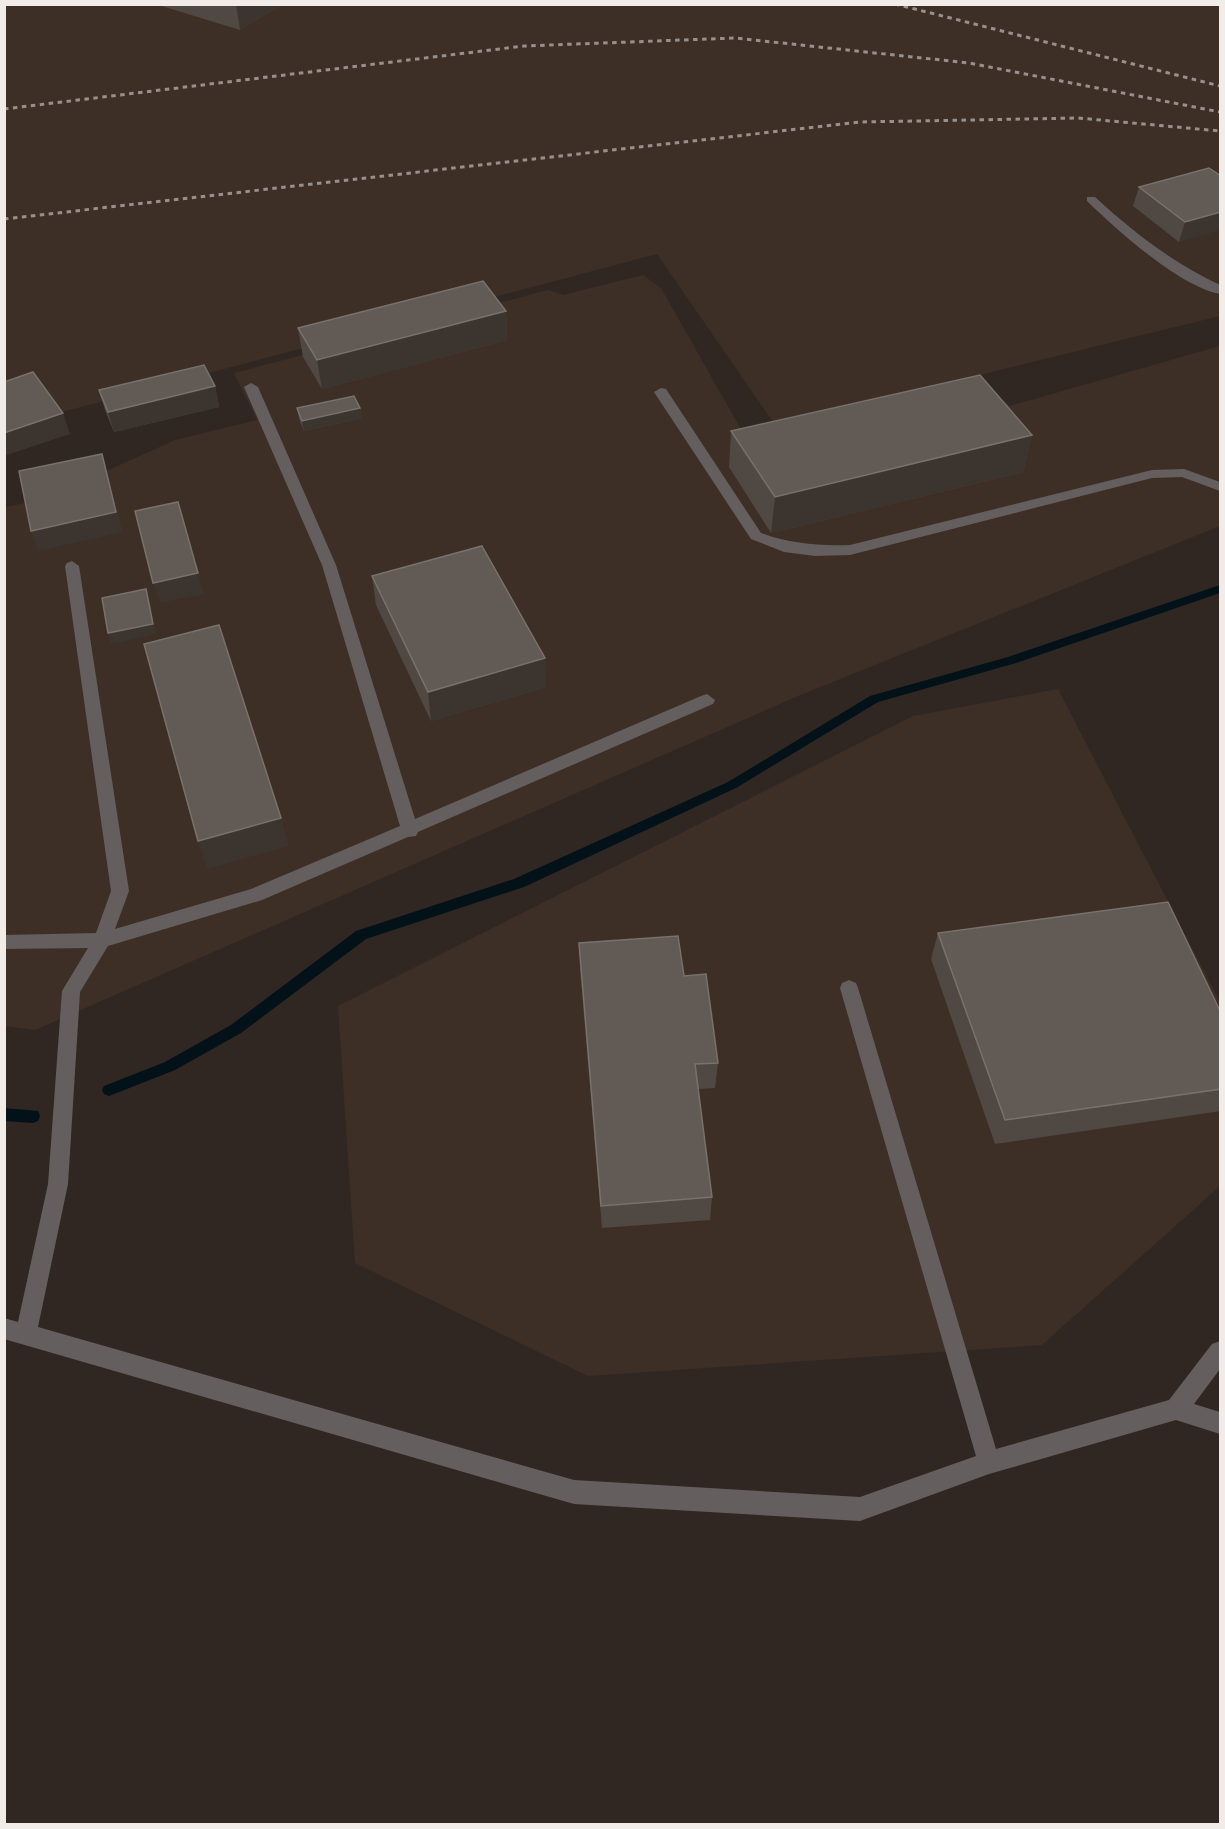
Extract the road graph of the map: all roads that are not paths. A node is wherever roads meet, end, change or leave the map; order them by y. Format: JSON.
{"nodes":[{"id":1,"x":1091,"y":200,"type":"dead end"},
{"id":2,"x":1221,"y":290,"type":"edge"},
{"id":3,"x":251,"y":387,"type":"dead end"},
{"id":4,"x":661,"y":392,"type":"dead end"},
{"id":5,"x":1221,"y":487,"type":"edge"},
{"id":6,"x":72,"y":566,"type":"dead end"},
{"id":7,"x":707,"y":700,"type":"dead end"},
{"id":8,"x":410,"y":831,"type":"junction"},
{"id":9,"x":102,"y":940,"type":"junction"},
{"id":10,"x":4,"y":942,"type":"edge"},
{"id":11,"x":849,"y":988,"type":"dead end"},
{"id":12,"x":15,"y":1330,"type":"edge"},
{"id":13,"x":1221,"y":1352,"type":"edge"},
{"id":14,"x":1176,"y":1409,"type":"junction"},
{"id":15,"x":1221,"y":1424,"type":"edge"},
{"id":16,"x":989,"y":1463,"type":"junction"}],
"edges":[{"from":1,"to":2,"type":"street"},
{"from":3,"to":8,"type":"street"},
{"from":4,"to":5,"type":"street"},
{"from":6,"to":9,"type":"street"},
{"from":7,"to":8,"type":"street"},
{"from":8,"to":9,"type":"street"},
{"from":9,"to":10,"type":"street"},
{"from":9,"to":12,"type":"street"},
{"from":11,"to":16,"type":"street"},
{"from":12,"to":16,"type":"street"},
{"from":13,"to":14,"type":"street"},
{"from":14,"to":15,"type":"street"},
{"from":14,"to":16,"type":"street"}]}
